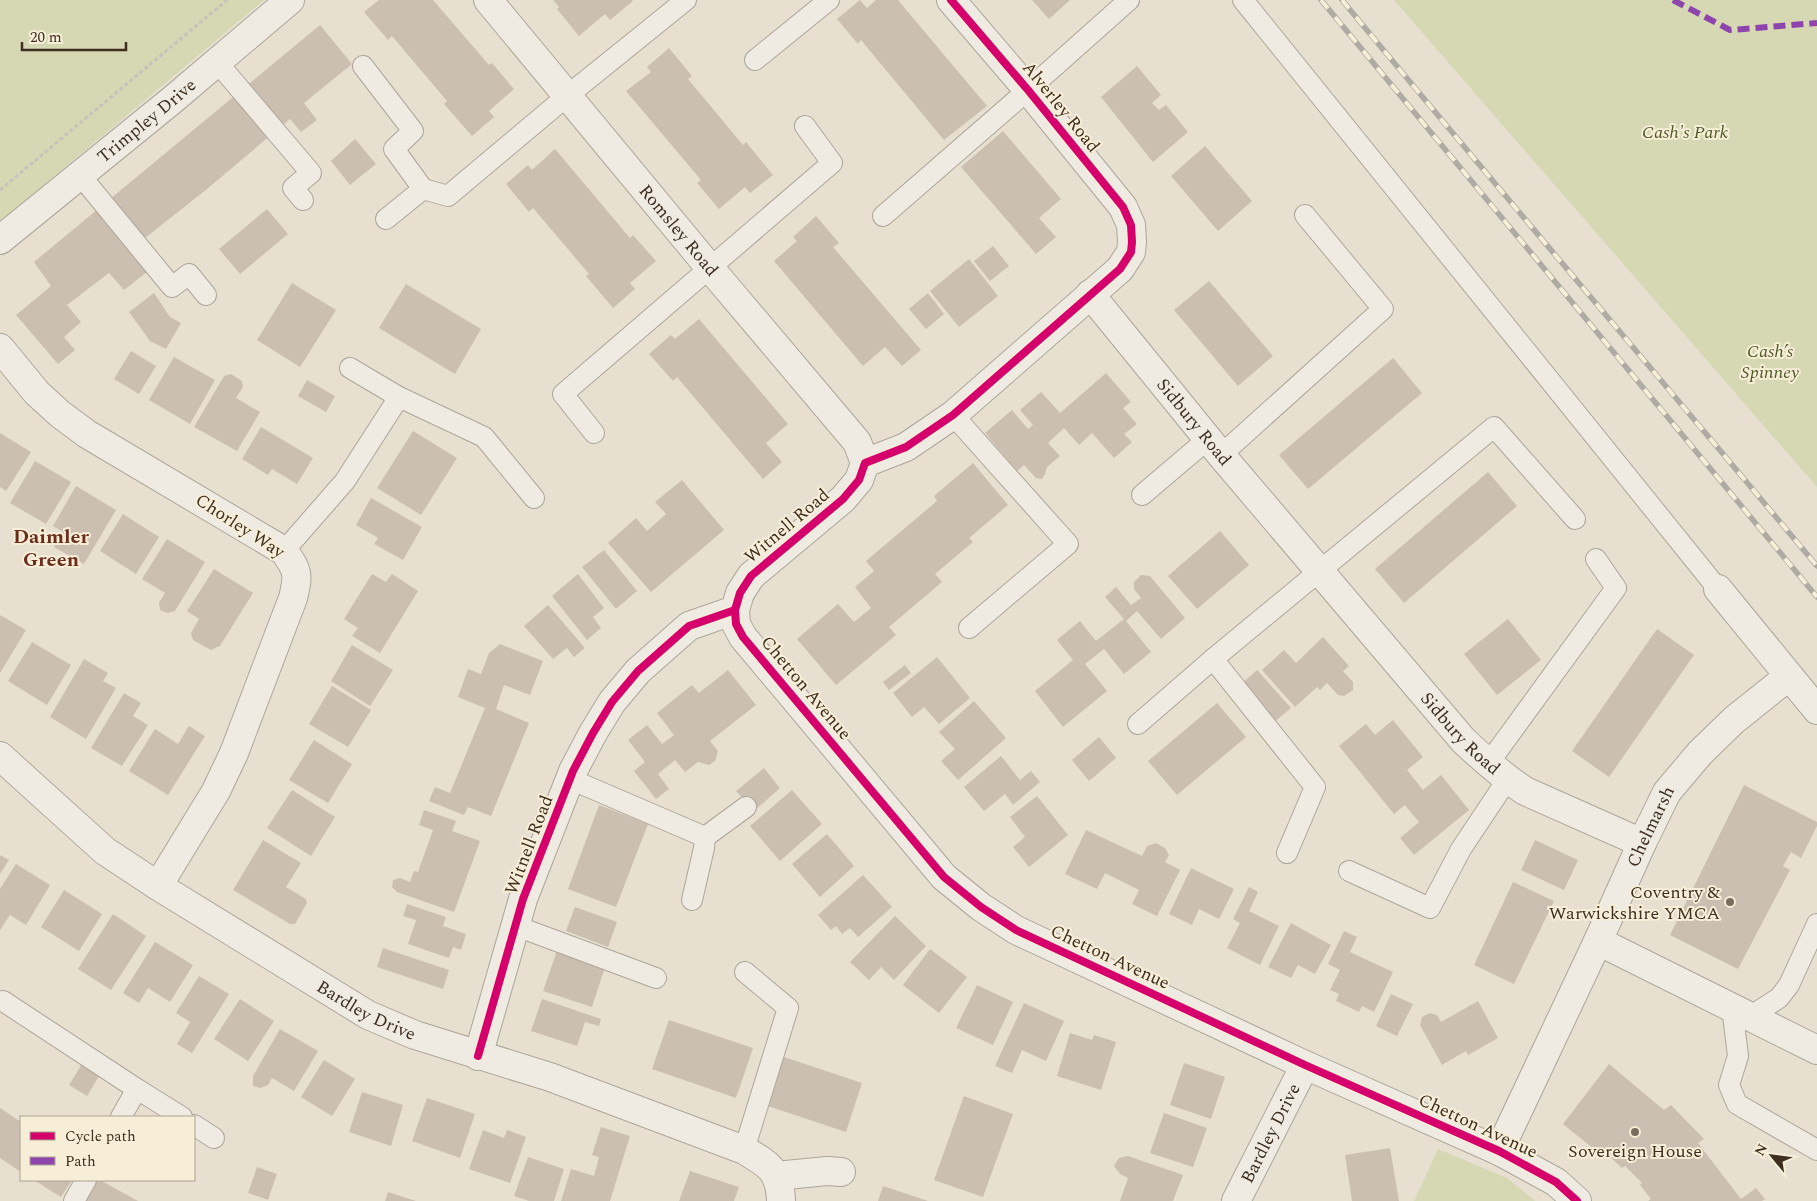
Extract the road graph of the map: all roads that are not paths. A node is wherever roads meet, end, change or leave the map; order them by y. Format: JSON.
{"nodes":[{"id":1,"x":290,"y":0,"type":"edge"},
{"id":2,"x":488,"y":0,"type":"edge"},
{"id":3,"x":686,"y":0,"type":"edge"},
{"id":4,"x":829,"y":0,"type":"edge"},
{"id":5,"x":951,"y":0,"type":"edge"},
{"id":6,"x":1129,"y":0,"type":"edge"},
{"id":7,"x":1243,"y":0,"type":"edge"},
{"id":8,"x":755,"y":60,"type":"dead end"},
{"id":9,"x":217,"y":62,"type":"junction"},
{"id":10,"x":363,"y":66,"type":"dead end"},
{"id":11,"x":1028,"y":90,"type":"junction"},
{"id":12,"x":567,"y":96,"type":"junction"},
{"id":13,"x":805,"y":126,"type":"dead end"},
{"id":14,"x":80,"y":175,"type":"junction"},
{"id":15,"x":423,"y":188,"type":"junction"},
{"id":16,"x":304,"y":200,"type":"dead end"},
{"id":17,"x":1305,"y":215,"type":"dead end"},
{"id":18,"x":883,"y":216,"type":"dead end"},
{"id":19,"x":386,"y":219,"type":"dead end"},
{"id":20,"x":0,"y":240,"type":"edge"},
{"id":21,"x":710,"y":268,"type":"junction"},
{"id":22,"x":1090,"y":294,"type":"junction"},
{"id":23,"x":206,"y":295,"type":"dead end"},
{"id":24,"x":0,"y":348,"type":"edge"},
{"id":25,"x":350,"y":368,"type":"dead end"},
{"id":26,"x":399,"y":398,"type":"junction"},
{"id":27,"x":953,"y":415,"type":"junction"},
{"id":28,"x":594,"y":433,"type":"dead end"},
{"id":29,"x":1214,"y":447,"type":"junction"},
{"id":30,"x":865,"y":463,"type":"junction"},
{"id":31,"x":1142,"y":495,"type":"dead end"},
{"id":32,"x":534,"y":498,"type":"dead end"},
{"id":33,"x":1575,"y":519,"type":"dead end"},
{"id":34,"x":284,"y":550,"type":"junction"},
{"id":35,"x":1596,"y":559,"type":"dead end"},
{"id":36,"x":1320,"y":572,"type":"junction"},
{"id":37,"x":1718,"y":589,"type":"joint"},
{"id":38,"x":736,"y":610,"type":"junction"},
{"id":39,"x":968,"y":628,"type":"dead end"},
{"id":40,"x":1213,"y":659,"type":"junction"},
{"id":41,"x":1789,"y":676,"type":"junction"},
{"id":42,"x":1817,"y":710,"type":"edge"},
{"id":43,"x":1138,"y":724,"type":"dead end"},
{"id":44,"x":4,"y":766,"type":"edge"},
{"id":45,"x":1498,"y":772,"type":"junction"},
{"id":46,"x":570,"y":779,"type":"junction"},
{"id":47,"x":746,"y":808,"type":"dead end"},
{"id":48,"x":705,"y":837,"type":"junction"},
{"id":49,"x":1642,"y":843,"type":"junction"},
{"id":50,"x":1288,"y":853,"type":"dead end"},
{"id":51,"x":1349,"y":871,"type":"dead end"},
{"id":52,"x":158,"y":886,"type":"junction"},
{"id":53,"x":692,"y":900,"type":"dead end"},
{"id":54,"x":1817,"y":924,"type":"edge"},
{"id":55,"x":516,"y":926,"type":"junction"},
{"id":56,"x":1598,"y":941,"type":"junction"},
{"id":57,"x":745,"y":972,"type":"dead end"},
{"id":58,"x":656,"y":978,"type":"dead end"},
{"id":59,"x":3,"y":1001,"type":"dead end"},
{"id":60,"x":1742,"y":1012,"type":"junction"},
{"id":61,"x":1817,"y":1050,"type":"edge"},
{"id":62,"x":478,"y":1056,"type":"junction"},
{"id":63,"x":1305,"y":1065,"type":"junction"},
{"id":64,"x":137,"y":1089,"type":"junction"},
{"id":65,"x":122,"y":1116,"type":"edge"},
{"id":66,"x":180,"y":1116,"type":"edge"},
{"id":67,"x":195,"y":1126,"type":"edge"},
{"id":68,"x":214,"y":1138,"type":"dead end"},
{"id":69,"x":744,"y":1150,"type":"junction"},
{"id":70,"x":1817,"y":1150,"type":"edge"},
{"id":71,"x":1499,"y":1151,"type":"junction"},
{"id":72,"x":841,"y":1172,"type":"dead end"},
{"id":73,"x":85,"y":1181,"type":"edge"},
{"id":74,"x":778,"y":1189,"type":"edge"},
{"id":75,"x":74,"y":1201,"type":"edge"},
{"id":76,"x":1236,"y":1201,"type":"edge"},
{"id":77,"x":1577,"y":1201,"type":"edge"}],
"edges":[{"from":1,"to":9,"type":"street","name":"Trimpley Drive"},
{"from":2,"to":12,"type":"street","name":"Romsley Road"},
{"from":3,"to":12,"type":"lane"},
{"from":4,"to":8,"type":"lane"},
{"from":5,"to":11,"type":"street","name":"Alverley Road"},
{"from":6,"to":11,"type":"lane"},
{"from":7,"to":37,"type":"lane"},
{"from":9,"to":14,"type":"street","name":"Trimpley Drive"},
{"from":9,"to":16,"type":"lane"},
{"from":10,"to":15,"type":"lane"},
{"from":11,"to":18,"type":"lane"},
{"from":11,"to":22,"type":"street","name":"Alverley Road"},
{"from":12,"to":15,"type":"lane"},
{"from":12,"to":21,"type":"street","name":"Romsley Road"},
{"from":13,"to":21,"type":"lane"},
{"from":14,"to":20,"type":"street","name":"Trimpley Drive"},
{"from":14,"to":23,"type":"lane"},
{"from":15,"to":19,"type":"lane"},
{"from":17,"to":29,"type":"lane"},
{"from":21,"to":28,"type":"lane"},
{"from":21,"to":30,"type":"street","name":"Romsley Road"},
{"from":22,"to":27,"type":"street"},
{"from":22,"to":29,"type":"street","name":"Sidbury Road"},
{"from":24,"to":34,"type":"street","name":"Chorley Way"},
{"from":25,"to":26,"type":"lane"},
{"from":26,"to":32,"type":"lane"},
{"from":26,"to":34,"type":"lane"},
{"from":27,"to":30,"type":"street"},
{"from":27,"to":39,"type":"lane"},
{"from":29,"to":31,"type":"lane"},
{"from":29,"to":36,"type":"street","name":"Sidbury Road"},
{"from":30,"to":38,"type":"street","name":"Witnell Road"},
{"from":33,"to":36,"type":"lane"},
{"from":34,"to":52,"type":"street","name":"Chorley Way"},
{"from":35,"to":45,"type":"lane"},
{"from":36,"to":40,"type":"lane"},
{"from":36,"to":45,"type":"street","name":"Sidbury Road"},
{"from":37,"to":41,"type":"street"},
{"from":38,"to":46,"type":"street","name":"Witnell Road"},
{"from":38,"to":63,"type":"street","name":"Chetton Avenue"},
{"from":40,"to":43,"type":"lane"},
{"from":40,"to":50,"type":"lane"},
{"from":41,"to":42,"type":"street"},
{"from":41,"to":49,"type":"street","name":"Chelmarsh"},
{"from":44,"to":52,"type":"street","name":"Bardley Drive"},
{"from":45,"to":49,"type":"street","name":"Sidbury Road"},
{"from":45,"to":51,"type":"lane"},
{"from":46,"to":48,"type":"lane"},
{"from":46,"to":55,"type":"street","name":"Witnell Road"},
{"from":47,"to":48,"type":"lane"},
{"from":48,"to":53,"type":"lane"},
{"from":49,"to":56,"type":"street","name":"Chelmarsh"},
{"from":52,"to":62,"type":"street","name":"Bardley Drive"},
{"from":54,"to":60,"type":"lane"},
{"from":55,"to":58,"type":"lane"},
{"from":55,"to":62,"type":"street","name":"Witnell Road"},
{"from":56,"to":60,"type":"street"},
{"from":56,"to":71,"type":"street","name":"Chelmarsh"},
{"from":57,"to":69,"type":"lane"},
{"from":59,"to":64,"type":"lane"},
{"from":60,"to":61,"type":"street"},
{"from":60,"to":70,"type":"lane"},
{"from":62,"to":69,"type":"street","name":"Bardley Drive"},
{"from":63,"to":71,"type":"street","name":"Chetton Avenue"},
{"from":63,"to":76,"type":"street","name":"Bardley Drive"},
{"from":64,"to":65,"type":"lane"},
{"from":64,"to":66,"type":"lane"},
{"from":67,"to":68,"type":"lane"},
{"from":69,"to":74,"type":"street","name":"Bardley Drive"},
{"from":71,"to":77,"type":"street","name":"Chetton Avenue"},
{"from":72,"to":74,"type":"street","name":"Bardley Drive"},
{"from":73,"to":75,"type":"lane"}]}
